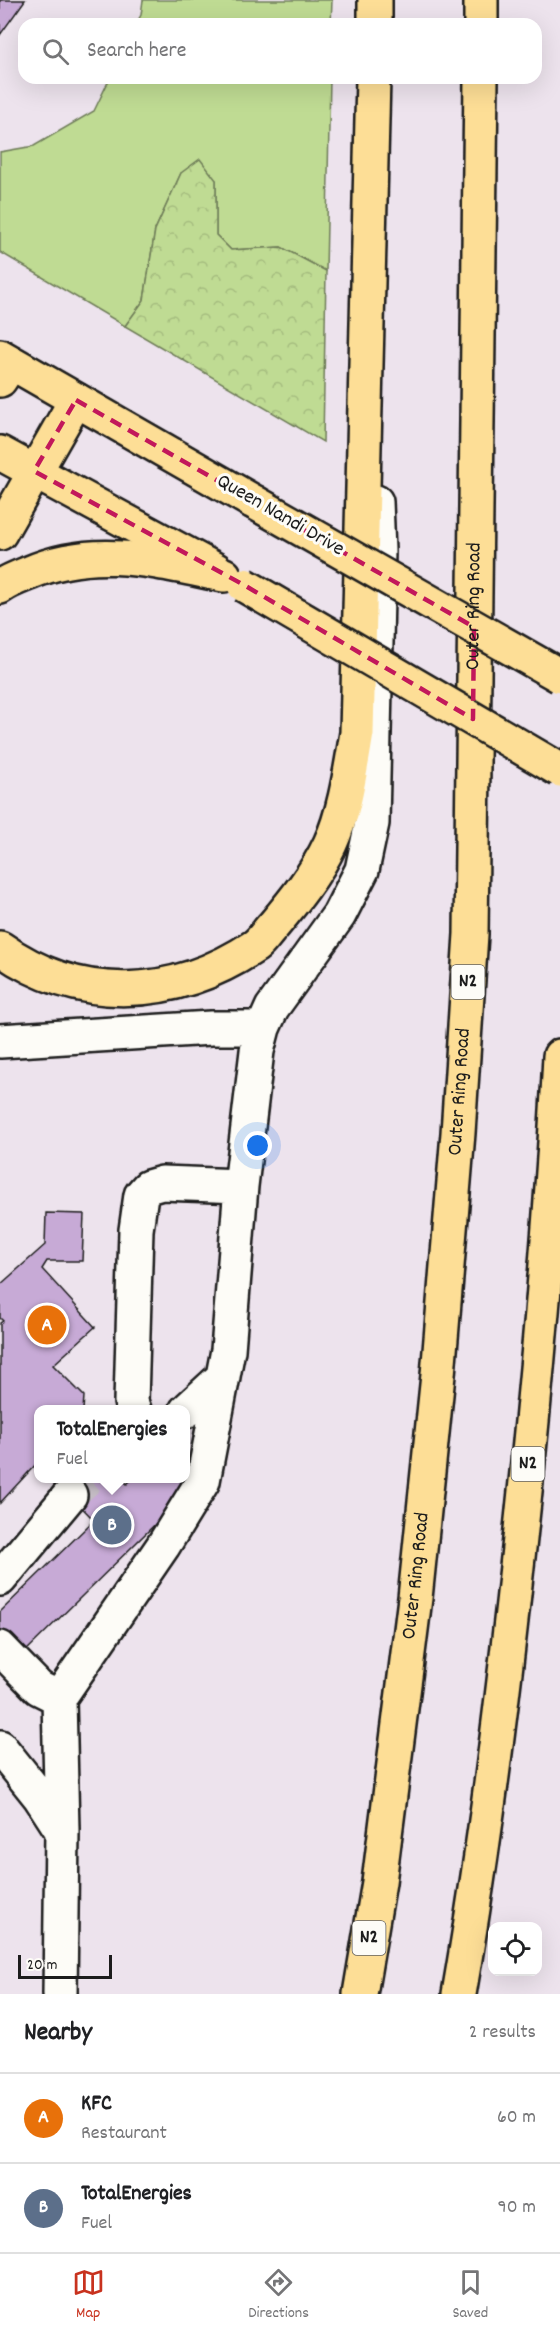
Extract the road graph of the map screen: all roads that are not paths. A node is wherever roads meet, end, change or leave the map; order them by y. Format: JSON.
{"nodes":[{"id":1,"x":375,"y":0,"type":"edge"},
{"id":2,"x":481,"y":0,"type":"edge"},
{"id":3,"x":375,"y":18,"type":"edge"},
{"id":4,"x":481,"y":18,"type":"edge"},
{"id":5,"x":373,"y":84,"type":"edge"},
{"id":6,"x":481,"y":84,"type":"edge"},
{"id":7,"x":369,"y":263,"type":"junction"},
{"id":8,"x":4,"y":367,"type":"edge"},
{"id":9,"x":76,"y":400,"type":"junction"},
{"id":10,"x":0,"y":453,"type":"edge"},
{"id":11,"x":34,"y":471,"type":"junction"},
{"id":12,"x":0,"y":533,"type":"edge"},
{"id":13,"x":234,"y":580,"type":"junction"},
{"id":14,"x":0,"y":587,"type":"edge"},
{"id":15,"x":560,"y":676,"type":"edge"},
{"id":16,"x":560,"y":770,"type":"edge"},
{"id":17,"x":0,"y":948,"type":"edge"},
{"id":18,"x":263,"y":1028,"type":"junction"},
{"id":19,"x":0,"y":1041,"type":"edge"},
{"id":20,"x":560,"y":1056,"type":"edge"},
{"id":21,"x":241,"y":1186,"type":"junction"},
{"id":22,"x":223,"y":1377,"type":"junction"},
{"id":23,"x":132,"y":1405,"type":"edge"},
{"id":24,"x":190,"y":1407,"type":"edge"},
{"id":25,"x":70,"y":1495,"type":"tunnel mouth"},
{"id":26,"x":0,"y":1579,"type":"edge"},
{"id":27,"x":0,"y":1648,"type":"edge"},
{"id":28,"x":59,"y":1698,"type":"junction"},
{"id":29,"x":0,"y":1747,"type":"edge"},
{"id":30,"x":62,"y":1831,"type":"junction"},
{"id":31,"x":60,"y":1990,"type":"edge"},
{"id":32,"x":360,"y":1994,"type":"edge"},
{"id":33,"x":459,"y":1994,"type":"edge"}],
"edges":[{"from":1,"to":3,"type":"main road"},
{"from":2,"to":4,"type":"main road"},
{"from":5,"to":7,"type":"main road"},
{"from":6,"to":32,"type":"main road","name":"Outer Ring Road","number":"N2"},
{"from":7,"to":17,"type":"main road"},
{"from":7,"to":18,"type":"lane"},
{"from":8,"to":9,"type":"main road","name":"Queen Nandi Drive"},
{"from":9,"to":11,"type":"main road"},
{"from":9,"to":15,"type":"main road","name":"Queen Nandi Drive","bridge":true},
{"from":10,"to":11,"type":"main road"},
{"from":11,"to":12,"type":"main road"},
{"from":11,"to":13,"type":"main road"},
{"from":13,"to":14,"type":"main road"},
{"from":13,"to":16,"type":"main road","bridge":true},
{"from":18,"to":19,"type":"lane"},
{"from":18,"to":21,"type":"lane"},
{"from":20,"to":33,"type":"main road","number":"N2"},
{"from":21,"to":22,"type":"lane"},
{"from":21,"to":23,"type":"lane"},
{"from":22,"to":24,"type":"lane"},
{"from":22,"to":28,"type":"lane"},
{"from":25,"to":26,"type":"lane"},
{"from":27,"to":28,"type":"lane"},
{"from":28,"to":30,"type":"lane"},
{"from":29,"to":30,"type":"lane"},
{"from":30,"to":31,"type":"lane"}]}
